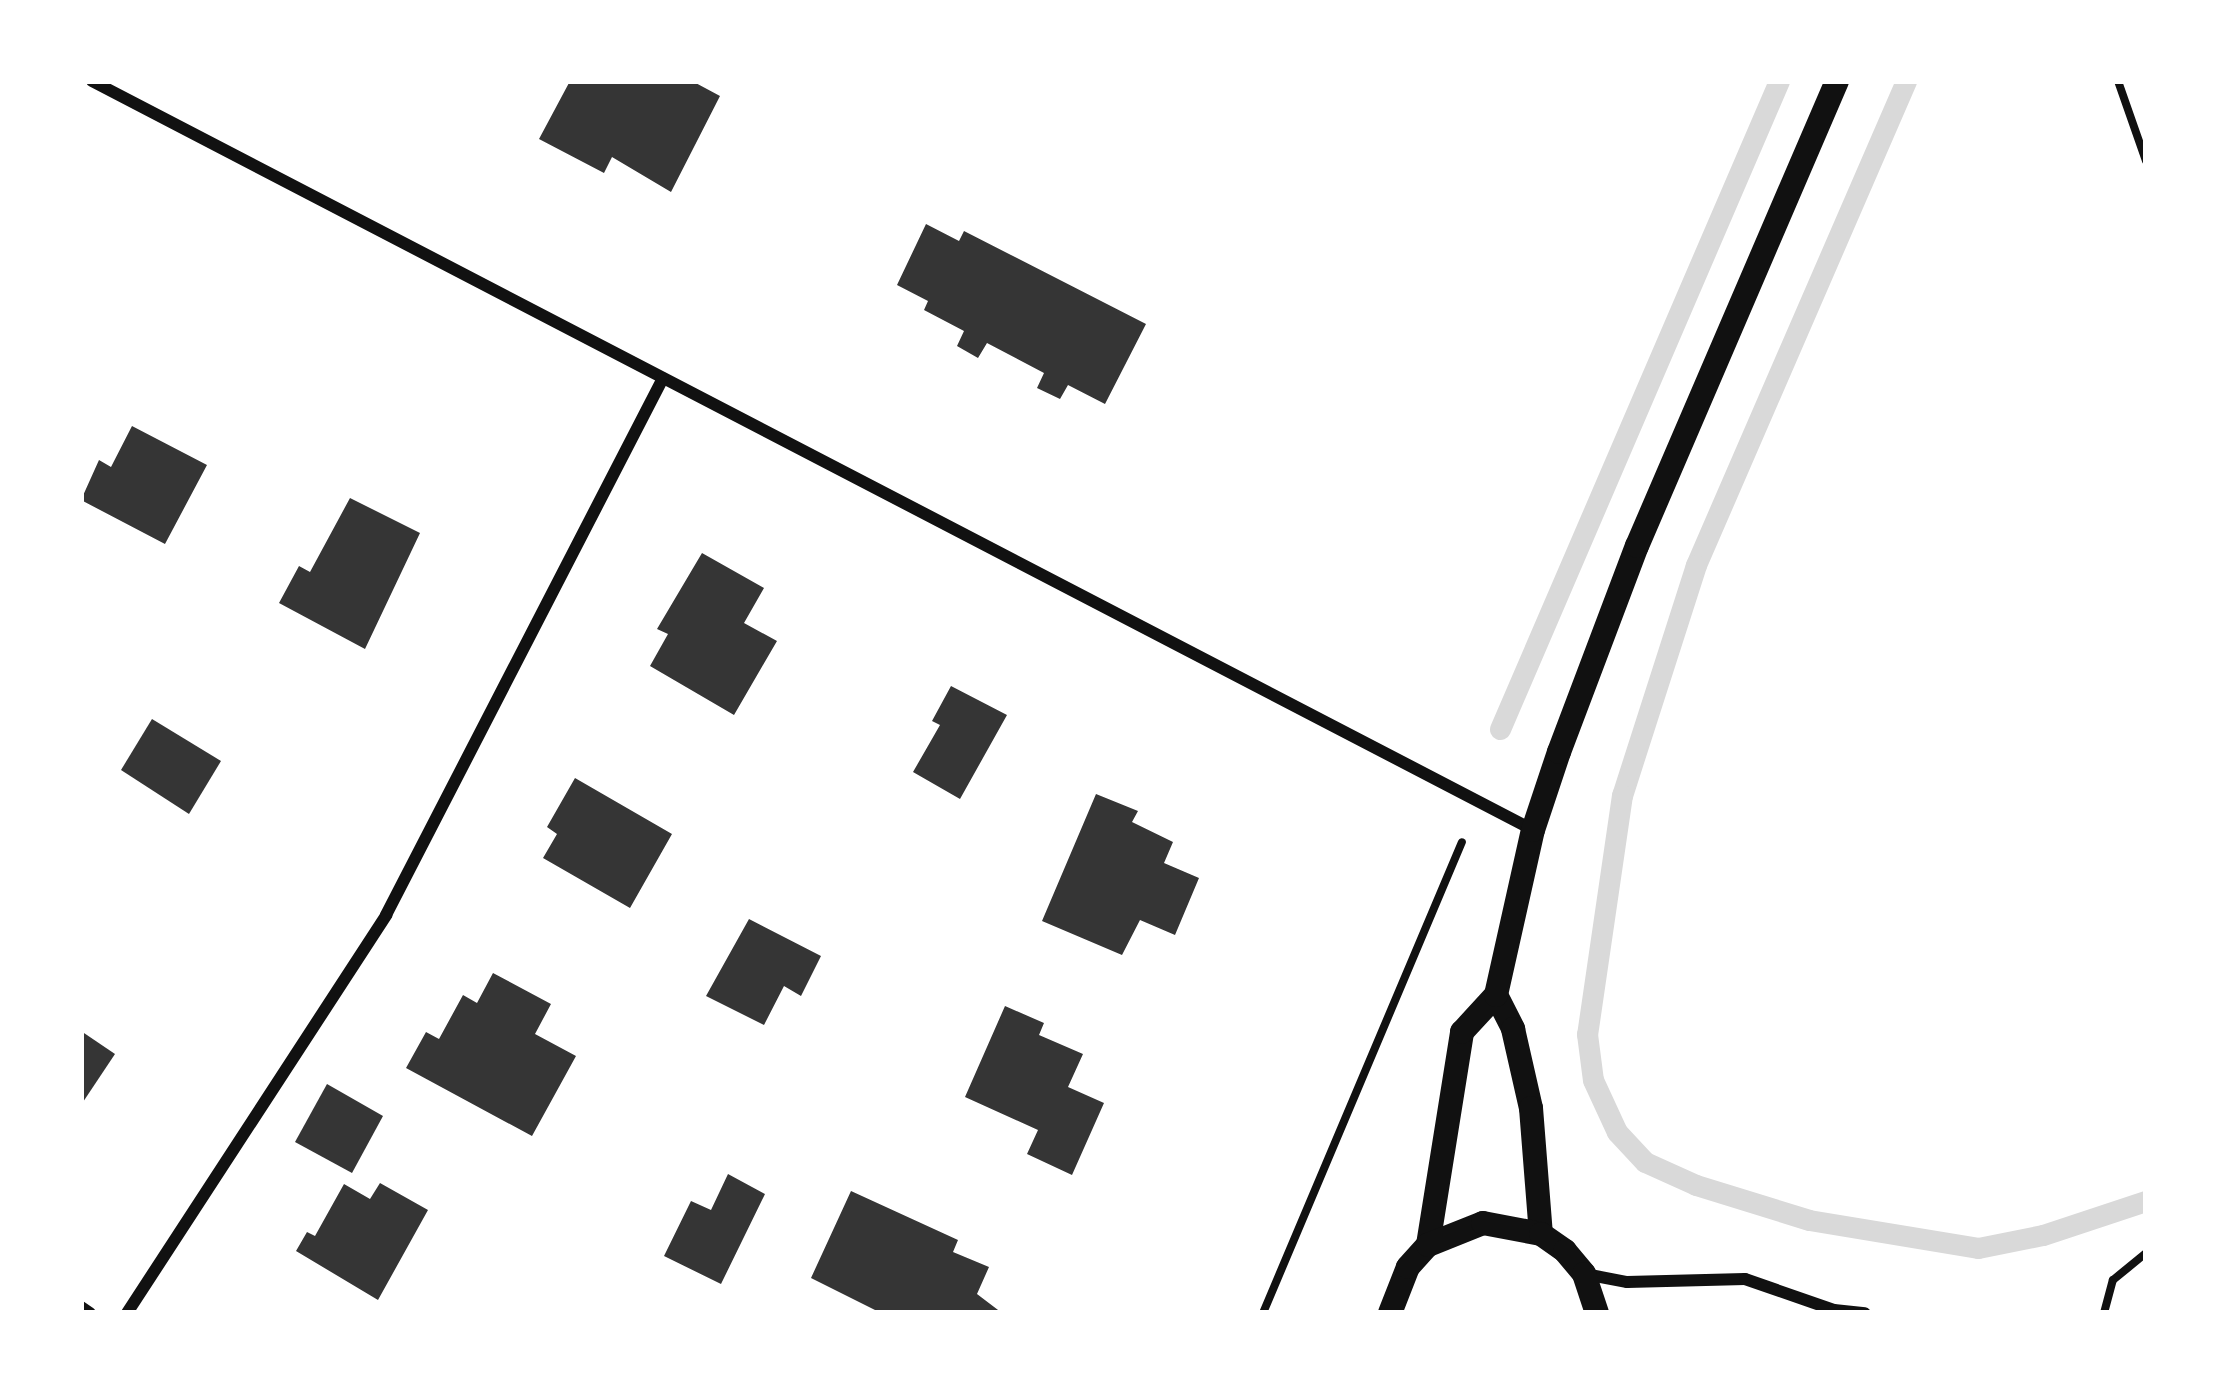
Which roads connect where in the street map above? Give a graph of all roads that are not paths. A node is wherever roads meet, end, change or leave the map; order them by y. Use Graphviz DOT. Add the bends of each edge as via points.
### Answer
graph roads {
  1 [pos="92,81"];
  2 [pos="1838,81"];
  3 [pos="663,378"];
  4 [pos="1533,830"];
  5 [pos="1496,994"];
  6 [pos="1541,1234"];
  7 [pos="1428,1245"];
  8 [pos="1584,1274"];
  9 [pos="81,1307"];
  10 [pos="1830,1311"];
  11 [pos="90,1313"];
  12 [pos="128,1313"];
  13 [pos="1390,1313"];
  14 [pos="1597,1313"];
  15 [pos="1865,1313"];
  1 -- 3 [label="street"];
  2 -- 4 [label="main road" via="1637,546"];
  3 -- 4 [label="street"];
  3 -- 12 [label="street" via="386,915"];
  4 -- 5 [label="main road"];
  5 -- 6 [label="main road" via="1531,1108"];
  5 -- 7 [label="main road" via="1462,1031"];
  6 -- 7 [label="main road" via="1483,1223"];
  6 -- 8 [label="main road"];
  7 -- 13 [label="main road" via="1408,1267"];
  8 -- 10 [label="street" via="1628,1282 1745,1280"];
  8 -- 14 [label="main road"];
  9 -- 11 [label="street"];
  10 -- 15 [label="street"];
}
